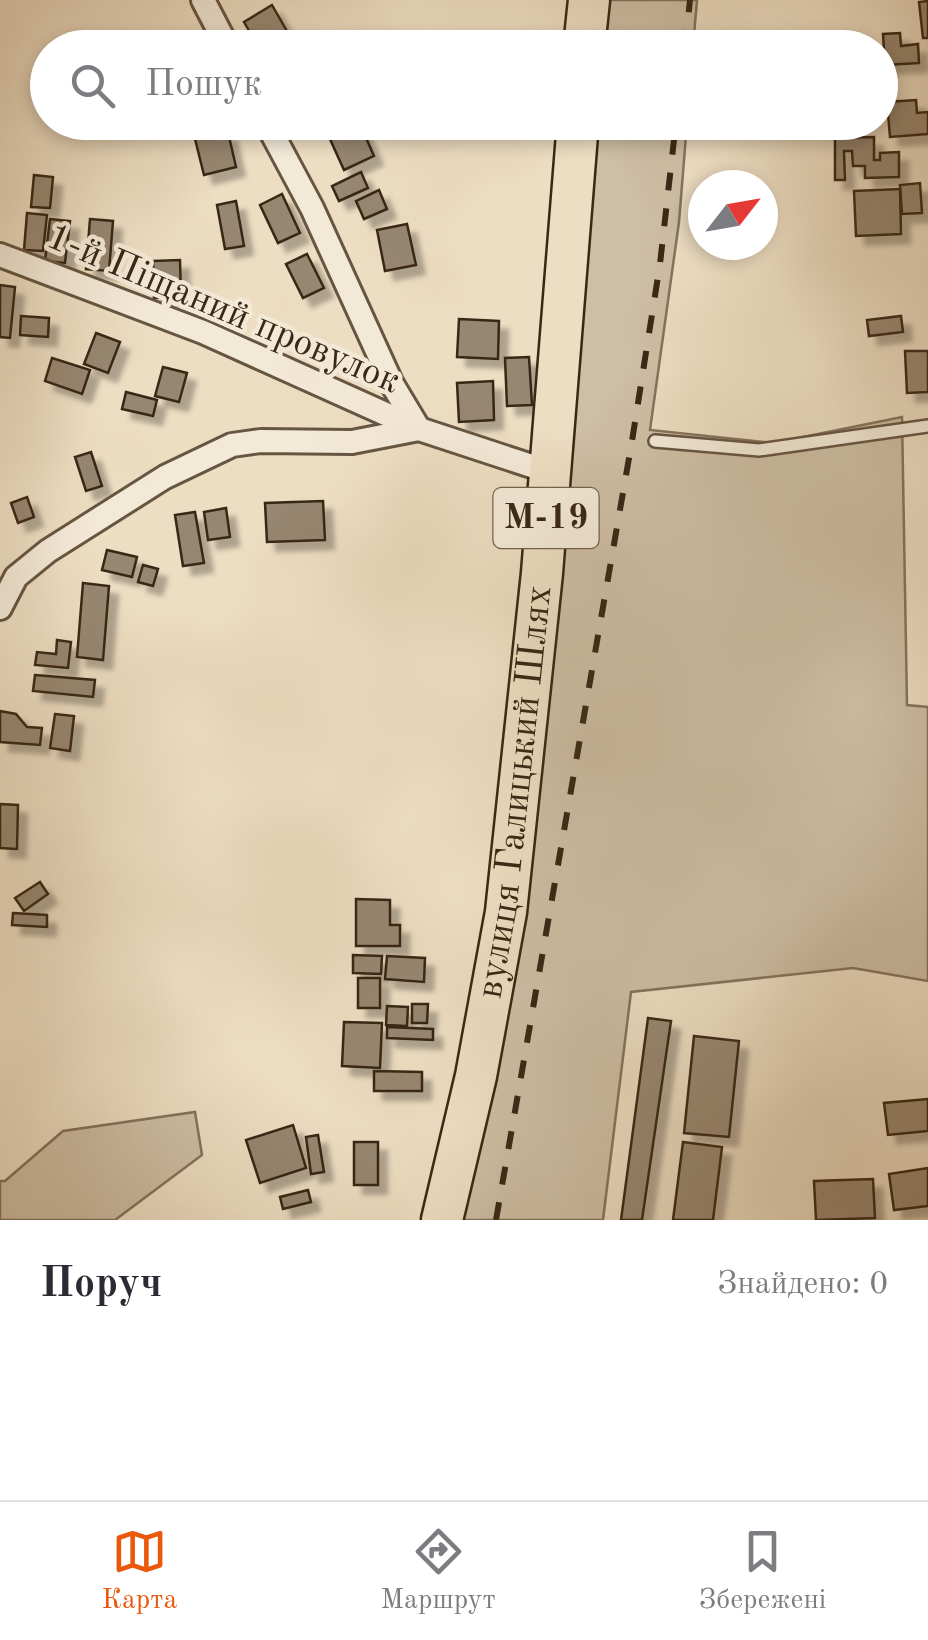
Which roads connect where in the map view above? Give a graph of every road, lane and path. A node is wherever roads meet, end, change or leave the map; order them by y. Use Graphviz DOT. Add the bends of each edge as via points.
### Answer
graph roads {
  1 [pos="204,0"];
  2 [pos="590,0"];
  3 [pos="219,30"];
  4 [pos="586,30"];
  5 [pos="276,140"];
  6 [pos="577,140"];
  7 [pos="0,256"];
  8 [pos="928,426"];
  9 [pos="419,429"];
  10 [pos="655,441"];
  11 [pos="550,472"];
  12 [pos="0,608"];
  13 [pos="442,1220"];
  1 -- 3 [label="street"];
  2 -- 4 [label="highway"];
  5 -- 9 [label="street"];
  6 -- 11 [label="highway, вулиця Галицький Шлях / М-19"];
  7 -- 9 [label="street, 1-й Піщаний провулок" via="203,332"];
  8 -- 10 [label="lane" via="759,450"];
  9 -- 11 [label="street, 1-й Піщаний провулок"];
  9 -- 12 [label="street" via="352,442 232,445 166,477 48,551 16,578"];
  11 -- 13 [label="highway, вулиця Галицький Шлях / М-19" via="506,912"];
}
